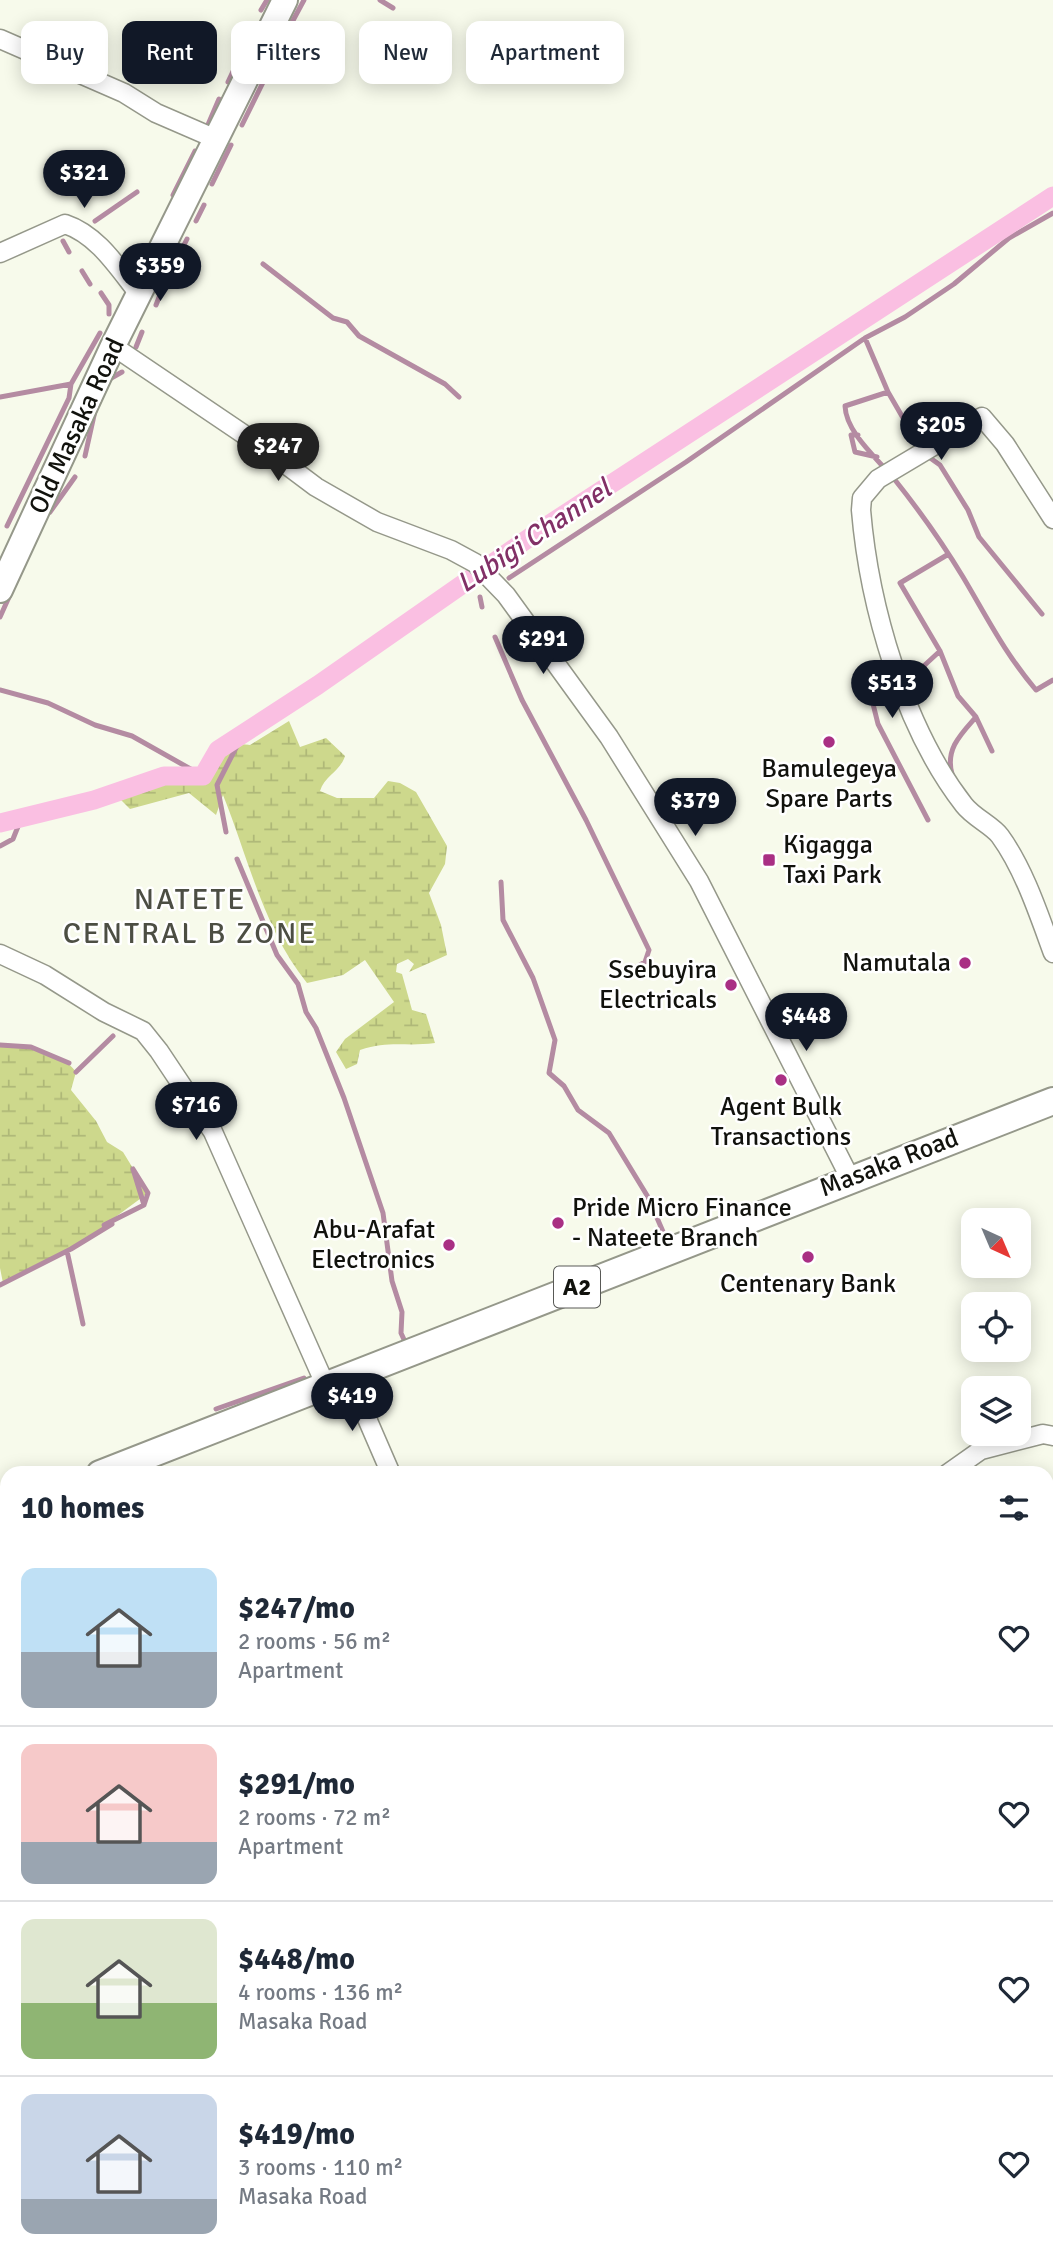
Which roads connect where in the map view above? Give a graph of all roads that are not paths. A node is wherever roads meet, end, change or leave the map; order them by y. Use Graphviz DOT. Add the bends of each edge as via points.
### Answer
graph roads {
  1 [pos="285,0"];
  2 [pos="0,39"];
  3 [pos="216,139"];
  4 [pos="0,253"];
  5 [pos="139,294"];
  6 [pos="113,346"];
  7 [pos="1053,519"];
  8 [pos="0,590"];
  9 [pos="1053,953"];
  10 [pos="0,954"];
  11 [pos="1053,1101"];
  12 [pos="850,1178"];
  13 [pos="337,1380"];
  14 [pos="1053,1436"];
  15 [pos="120,1466"];
  16 [pos="386,1466"];
  17 [pos="958,1466"];
  1 -- 3 [label="main road, Old Masaka Road"];
  2 -- 3 [label="street"];
  3 -- 5 [label="main road, Old Masaka Road"];
  4 -- 5 [label="street" via="65,224 101,247"];
  5 -- 6 [label="main road, Old Masaka Road"];
  6 -- 8 [label="main road, Old Masaka Road"];
  6 -- 12 [label="street" via="316,488 377,522 442,546 489,576 539,637 609,737 699,881"];
  7 -- 9 [label="street" via="982,417 878,479 862,498 860,510 872,593 905,703 964,804 1010,851"];
  10 -- 13 [label="street" via="144,1031 213,1132"];
  11 -- 12 [label="main road, Masaka Road / A2"];
  12 -- 13 [label="main road, Masaka Road / A2"];
  13 -- 15 [label="main road, Masaka Road / A2"];
  13 -- 16 [label="street"];
  14 -- 17 [label="street" via="1043,1434 981,1450"];
}
